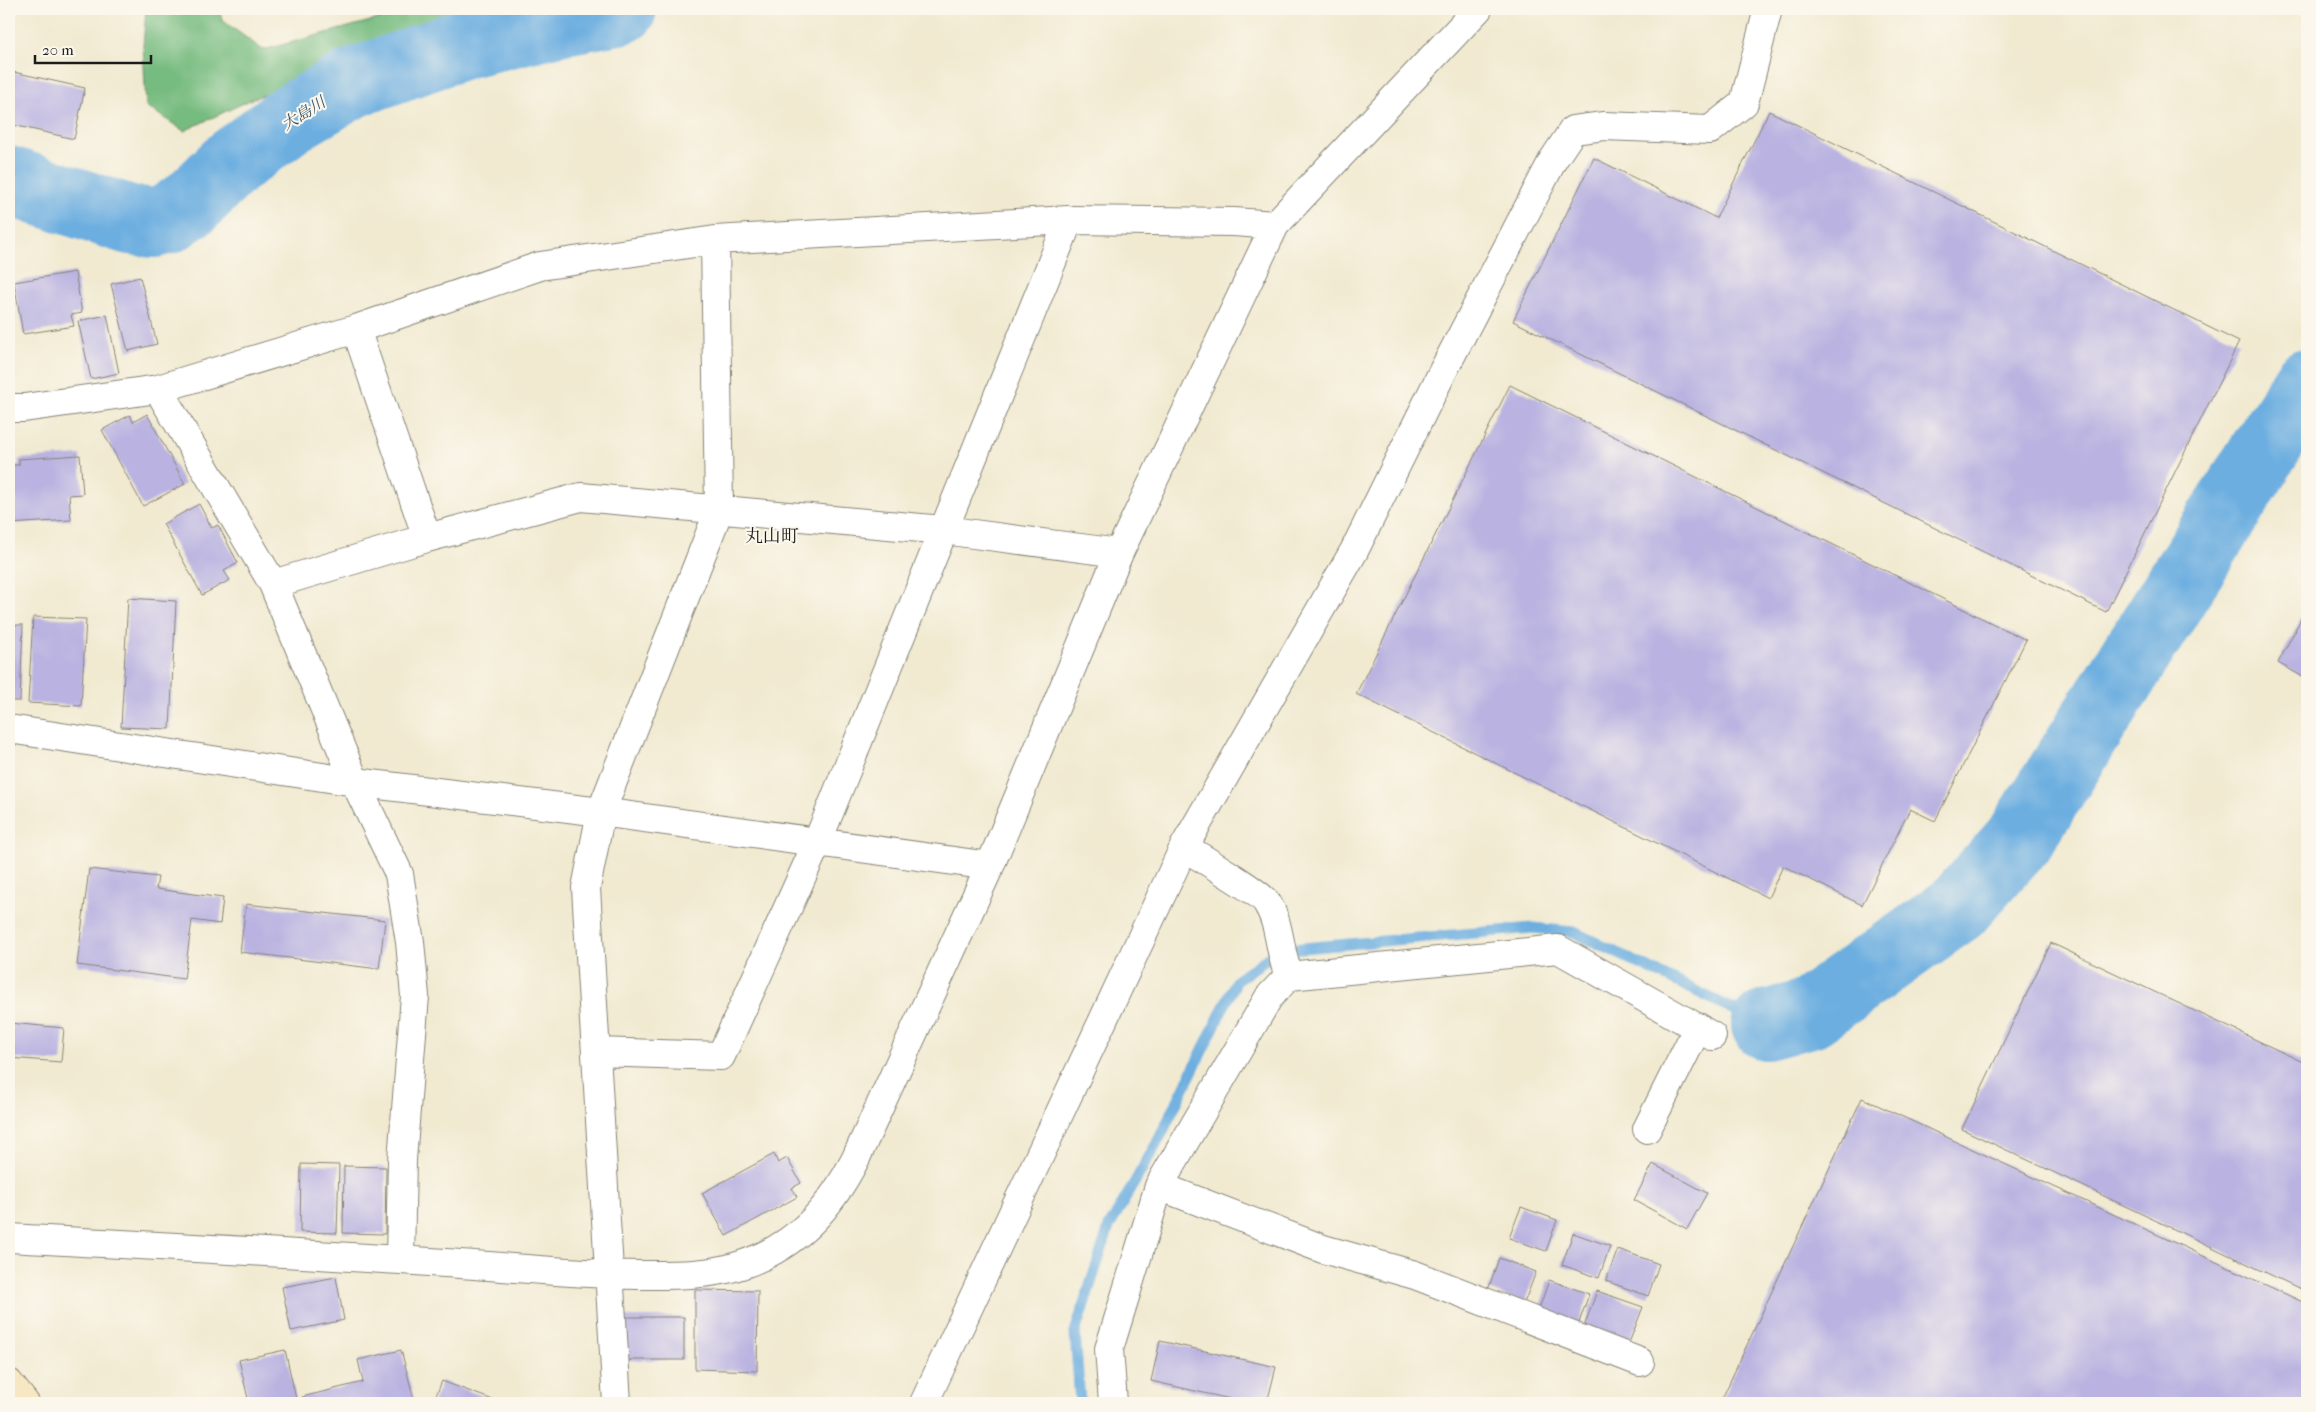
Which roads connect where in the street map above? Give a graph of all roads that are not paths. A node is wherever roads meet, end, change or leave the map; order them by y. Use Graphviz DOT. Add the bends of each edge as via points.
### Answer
graph roads {
  1 [pos="1478,9"];
  2 [pos="1768,9"];
  3 [pos="1069,220"];
  4 [pos="1275,225"];
  5 [pos="715,240"];
  6 [pos="356,329"];
  7 [pos="158,389"];
  8 [pos="9,408"];
  9 [pos="720,510"];
  10 [pos="943,530"];
  11 [pos="427,538"];
  12 [pos="1119,553"];
  13 [pos="274,584"];
  14 [pos="9,729"];
  15 [pos="355,782"];
  16 [pos="601,812"];
  17 [pos="817,843"];
  18 [pos="1184,846"];
  19 [pos="990,866"];
  20 [pos="1287,972"];
  21 [pos="596,1052"];
  22 [pos="1647,1129"];
  23 [pos="1159,1186"];
  24 [pos="9,1238"];
  25 [pos="400,1260"];
  26 [pos="610,1274"];
  27 [pos="1640,1362"];
  28 [pos="9,1383"];
  29 [pos="25,1403"];
  30 [pos="617,1403"];
  31 [pos="924,1403"];
  32 [pos="1113,1403"];
  1 -- 4 [label="street"];
  2 -- 18 [label="street" via="1744,103 1710,130 1604,126 1573,130 1553,160 1442,372 1354,551"];
  3 -- 4 [label="street"];
  3 -- 5 [label="street"];
  3 -- 10 [label="street"];
  4 -- 12 [label="street"];
  5 -- 6 [label="street" via="540,266"];
  5 -- 9 [label="street"];
  6 -- 7 [label="street"];
  6 -- 11 [label="street"];
  7 -- 8 [label="street"];
  7 -- 13 [label="street"];
  9 -- 10 [label="street"];
  9 -- 11 [label="street" via="581,496"];
  9 -- 16 [label="street"];
  10 -- 12 [label="street"];
  10 -- 17 [label="street"];
  11 -- 13 [label="street"];
  12 -- 19 [label="street"];
  13 -- 15 [label="street"];
  14 -- 15 [label="street"];
  15 -- 16 [label="street"];
  15 -- 25 [label="street" via="399,874 411,951 415,996 402,1160"];
  16 -- 17 [label="street"];
  16 -- 21 [label="street" via="586,888"];
  17 -- 19 [label="street"];
  17 -- 21 [label="street" via="721,1056"];
  18 -- 20 [label="street" via="1267,901 1281,940"];
  18 -- 31 [label="street"];
  19 -- 26 [label="street" via="856,1158 822,1213 798,1235 770,1253 740,1266 676,1275"];
  20 -- 22 [label="street" via="1558,949 1705,1032"];
  20 -- 23 [label="street" via="1269,997"];
  21 -- 26 [label="street"];
  23 -- 27 [label="street" via="1323,1249 1415,1275"];
  23 -- 32 [label="street" via="1109,1349"];
  24 -- 25 [label="street"];
  25 -- 26 [label="street"];
  26 -- 30 [label="street"];
  28 -- 29 [label="street"];
}
